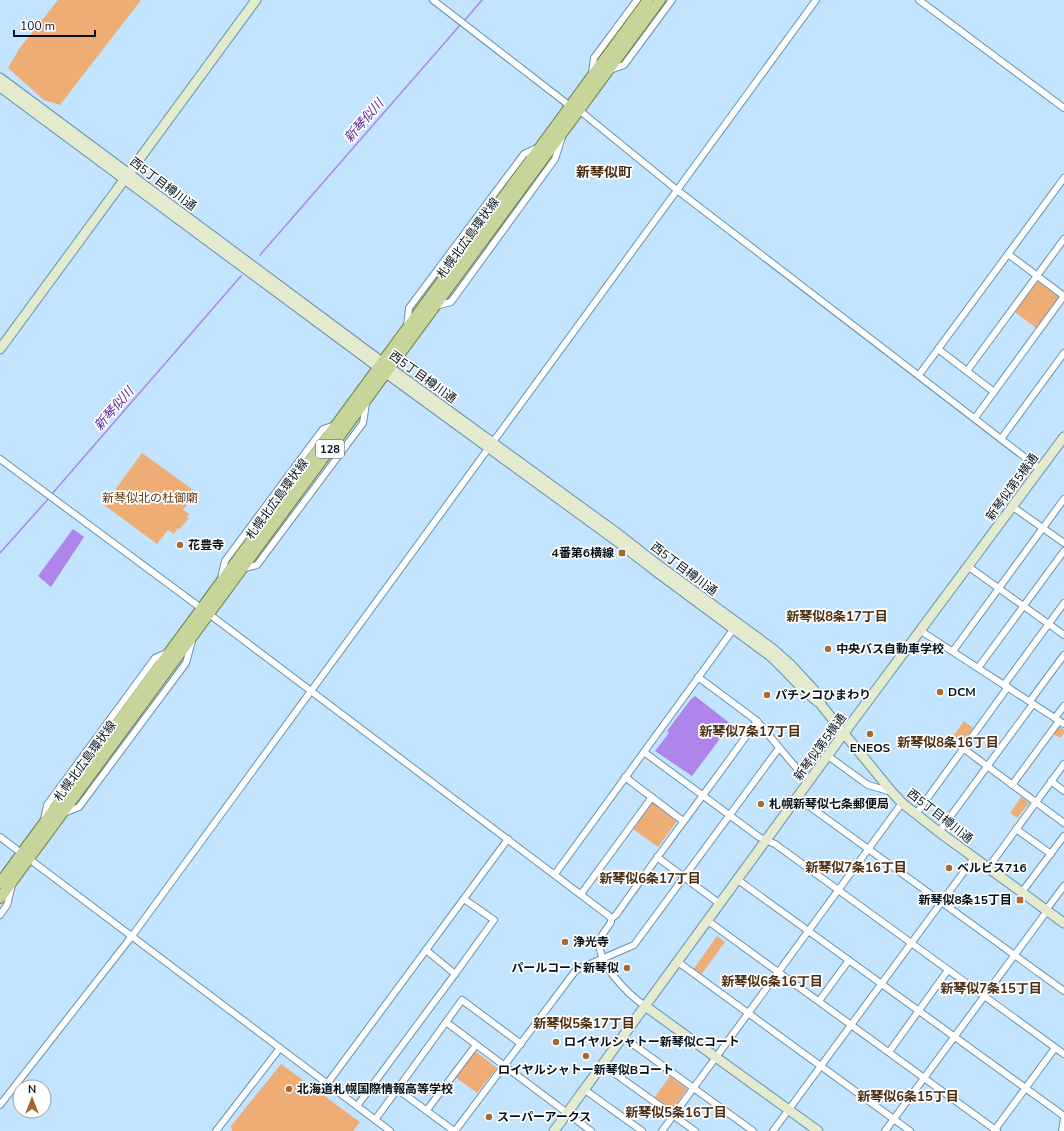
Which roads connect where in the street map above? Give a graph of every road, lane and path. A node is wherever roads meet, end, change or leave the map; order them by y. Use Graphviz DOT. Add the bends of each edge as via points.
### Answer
graph roads {
  1 [pos="256,0"];
  2 [pos="433,0"];
  3 [pos="637,0"];
  4 [pos="648,0"];
  5 [pos="660,0"];
  6 [pos="672,0"];
  7 [pos="816,0"];
  8 [pos="919,0"];
  9 [pos="607,71"];
  10 [pos="592,76"];
  11 [pos="0,78"];
  12 [pos="0,87"];
  13 [pos="574,108"];
  14 [pos="1064,108"];
  15 [pos="126,176"];
  16 [pos="1064,178"];
  17 [pos="677,190"];
  18 [pos="1064,239"];
  19 [pos="1008,254"];
  20 [pos="1037,276"];
  21 [pos="1064,296"];
  22 [pos="0,349"];
  23 [pos="938,349"];
  24 [pos="1064,353"];
  25 [pos="384,368"];
  26 [pos="967,371"];
  27 [pos="919,375"];
  28 [pos="994,392"];
  29 [pos="975,418"];
  30 [pos="1064,437"];
  31 [pos="1002,439"];
  32 [pos="491,445"];
  33 [pos="0,459"];
  34 [pos="1040,469"];
  35 [pos="1064,499"];
  36 [pos="1013,507"];
  37 [pos="1043,528"];
  38 [pos="1064,543"];
  39 [pos="1064,551"];
  40 [pos="968,567"];
  41 [pos="998,588"];
  42 [pos="1064,603"];
  43 [pos="1024,605"];
  44 [pos="205,612"];
  45 [pos="1049,624"];
  46 [pos="736,626"];
  47 [pos="921,631"];
  48 [pos="1064,635"];
  49 [pos="952,651"];
  50 [pos="1064,655"];
  51 [pos="978,668"];
  52 [pos="698,677"];
  53 [pos="1006,686"];
  54 [pos="311,692"];
  55 [pos="1032,702"];
  56 [pos="1064,706"];
  57 [pos="757,721"];
  58 [pos="1060,721"];
  59 [pos="844,733"];
  60 [pos="952,740"];
  61 [pos="779,748"];
  62 [pos="964,749"];
  63 [pos="644,752"];
  64 [pos="828,756"];
  65 [pos="1064,764"];
  66 [pos="987,766"];
  67 [pos="625,777"];
  68 [pos="1051,781"];
  69 [pos="809,783"];
  70 [pos="1012,785"];
  71 [pos="1064,791"];
  72 [pos="892,792"];
  73 [pos="703,796"];
  74 [pos="652,797"];
  75 [pos="798,798"];
  76 [pos="1036,802"];
  77 [pos="902,803"];
  78 [pos="916,814"];
  79 [pos="730,816"];
  80 [pos="684,820"];
  81 [pos="1064,822"];
  82 [pos="1016,829"];
  83 [pos="939,832"];
  84 [pos="1064,836"];
  85 [pos="0,837"];
  86 [pos="508,839"];
  87 [pos="767,841"];
  88 [pos="869,849"];
  89 [pos="1051,854"];
  90 [pos="26,856"];
  91 [pos="657,857"];
  92 [pos="974,858"];
  93 [pos="988,868"];
  94 [pos="555,874"];
  95 [pos="684,877"];
  96 [pos="738,880"];
  97 [pos="13,882"];
  98 [pos="0,883"];
  99 [pos="1064,886"];
  100 [pos="838,890"];
  101 [pos="1022,892"];
  102 [pos="581,894"];
  103 [pos="0,898"];
  104 [pos="464,899"];
  105 [pos="942,902"];
  106 [pos="720,904"];
  107 [pos="1047,910"];
  108 [pos="0,914"];
  109 [pos="611,919"];
  110 [pos="708,921"];
  111 [pos="1064,923"];
  112 [pos="809,931"];
  113 [pos="132,936"];
  114 [pos="911,943"];
  115 [pos="426,950"];
  116 [pos="1014,955"];
  117 [pos="603,958"];
  118 [pos="848,960"];
  119 [pos="678,962"];
  120 [pos="948,970"];
  121 [pos="778,972"];
  122 [pos="455,974"];
  123 [pos="881,984"];
  124 [pos="1064,991"];
  125 [pos="984,996"];
  126 [pos="819,1001"];
  127 [pos="645,1006"];
  128 [pos="919,1011"];
  129 [pos="748,1013"];
  130 [pos="446,1022"];
  131 [pos="851,1025"];
  132 [pos="623,1037"];
  133 [pos="954,1037"];
  134 [pos="521,1044"];
  135 [pos="476,1045"];
  136 [pos="280,1048"];
  137 [pos="1055,1048"];
  138 [pos="889,1052"];
  139 [pos="1064,1054"];
  140 [pos="716,1058"];
  141 [pos="603,1065"];
  142 [pos="821,1066"];
  143 [pos="504,1067"];
  144 [pos="924,1078"];
  145 [pos="327,1084"];
  146 [pos="693,1088"];
  147 [pos="1025,1088"];
  148 [pos="397,1089"];
  149 [pos="584,1090"];
  150 [pos="0,1105"];
  151 [pos="357,1106"];
  152 [pos="426,1110"];
  153 [pos="788,1110"];
  154 [pos="567,1113"];
  155 [pos="674,1115"];
  156 [pos="1064,1118"];
  157 [pos="894,1119"];
  158 [pos="375,1120"];
  159 [pos="995,1130"];
  160 [pos="216,1131"];
  161 [pos="390,1131"];
  162 [pos="454,1131"];
  163 [pos="554,1131"];
  164 [pos="590,1131"];
  165 [pos="642,1131"];
  166 [pos="662,1131"];
  167 [pos="695,1131"];
  168 [pos="753,1131"];
  169 [pos="773,1131"];
  170 [pos="818,1131"];
  171 [pos="885,1131"];
  172 [pos="910,1131"];
  173 [pos="1062,1131"];
  1 -- 15 [label="street"];
  2 -- 13 [label="street"];
  3 -- 10 [label="street" via="594,58"];
  4 -- 10 [label="main road, 札幌北広島環状線 / 128"];
  5 -- 9 [label="main road, 札幌北広島環状線 / 128"];
  6 -- 9 [label="street" via="624,65"];
  7 -- 17 [label="street"];
  8 -- 14 [label="street"];
  9 -- 13 [label="main road, 札幌北広島環状線 / 128"];
  10 -- 13 [label="main road, 札幌北広島環状線 / 128"];
  11 -- 15 [label="street, 西5丁目樽川通"];
  12 -- 15 [label="street, 西5丁目樽川通"];
  13 -- 17 [label="street"];
  13 -- 25 [label="main road, 札幌北広島環状線 / 128" via="540,147 406,330"];
  13 -- 25 [label="main road, 札幌北広島環状線 / 128" via="564,130 434,306"];
  15 -- 22 [label="street"];
  15 -- 25 [label="street, 西5丁目樽川通"];
  16 -- 19 [label="street"];
  17 -- 27 [label="street"];
  17 -- 32 [label="street"];
  18 -- 20 [label="street"];
  19 -- 20 [label="street"];
  19 -- 23 [label="street"];
  20 -- 21 [label="street"];
  20 -- 26 [label="street"];
  21 -- 28 [label="street"];
  23 -- 26 [label="street"];
  23 -- 27 [label="street"];
  24 -- 31 [label="street"];
  25 -- 32 [label="street, 西5丁目樽川通"];
  25 -- 44 [label="main road, 札幌北広島環状線 / 128" via="367,399 241,570"];
  25 -- 44 [label="main road, 札幌北広島環状線 / 128" via="337,424 220,583"];
  26 -- 28 [label="street"];
  27 -- 29 [label="street"];
  28 -- 29 [label="street"];
  29 -- 31 [label="street"];
  30 -- 34 [label="street, 新琴似第5横通"];
  31 -- 34 [label="street"];
  32 -- 46 [label="street, 西5丁目樽川通"];
  32 -- 54 [label="street"];
  33 -- 44 [label="street"];
  34 -- 36 [label="street, 新琴似第5横通"];
  35 -- 37 [label="street"];
  36 -- 37 [label="street"];
  36 -- 40 [label="street, 新琴似第5横通"];
  37 -- 38 [label="street"];
  37 -- 41 [label="street"];
  39 -- 43 [label="street"];
  40 -- 41 [label="street"];
  40 -- 47 [label="street, 新琴似第5横通"];
  41 -- 43 [label="street"];
  41 -- 49 [label="street"];
  42 -- 45 [label="street"];
  43 -- 45 [label="street"];
  43 -- 51 [label="street"];
  44 -- 54 [label="street"];
  44 -- 90 [label="main road, 札幌北広島環状線 / 128" via="193,635 63,813"];
  44 -- 90 [label="main road, 札幌北広島環状線 / 128" via="170,651 44,824"];
  45 -- 48 [label="street"];
  45 -- 53 [label="street"];
  46 -- 52 [label="street"];
  46 -- 59 [label="street, 西5丁目樽川通" via="785,669 822,706"];
  47 -- 49 [label="street"];
  47 -- 59 [label="street, 新琴似第5横通"];
  49 -- 51 [label="street"];
  50 -- 55 [label="street"];
  51 -- 53 [label="street"];
  52 -- 57 [label="street"];
  52 -- 63 [label="street"];
  53 -- 55 [label="street"];
  53 -- 62 [label="street"];
  54 -- 86 [label="street"];
  54 -- 113 [label="street"];
  55 -- 58 [label="street"];
  55 -- 66 [label="street"];
  56 -- 58 [label="street"];
  57 -- 61 [label="street"];
  57 -- 73 [label="street"];
  58 -- 70 [label="street"];
  59 -- 64 [label="street, 新琴似第5横通"];
  59 -- 72 [label="street, 西5丁目樽川通"];
  60 -- 62 [label="street"];
  61 -- 69 [label="street"];
  61 -- 79 [label="street"];
  62 -- 66 [label="street"];
  62 -- 78 [label="street"];
  63 -- 67 [label="street"];
  63 -- 73 [label="street"];
  64 -- 69 [label="street, 新琴似第5横通"];
  64 -- 72 [label="street" via="868,785"];
  65 -- 68 [label="street"];
  66 -- 70 [label="street"];
  66 -- 83 [label="street"];
  67 -- 74 [label="street"];
  67 -- 94 [label="street"];
  68 -- 71 [label="street"];
  68 -- 76 [label="street"];
  69 -- 75 [label="street, 新琴似第5横通"];
  70 -- 76 [label="street"];
  72 -- 77 [label="street, 西5丁目樽川通"];
  73 -- 79 [label="street"];
  73 -- 80 [label="street"];
  74 -- 80 [label="street"];
  74 -- 102 [label="street"];
  75 -- 87 [label="street, 新琴似第5横通"];
  75 -- 88 [label="street"];
  76 -- 81 [label="street"];
  76 -- 82 [label="street"];
  77 -- 78 [label="street, 西5丁目樽川通"];
  77 -- 88 [label="street"];
  78 -- 83 [label="street, 西5丁目樽川通"];
  79 -- 87 [label="street"];
  79 -- 95 [label="street"];
  80 -- 91 [label="street"];
  82 -- 89 [label="street"];
  82 -- 93 [label="street"];
  83 -- 92 [label="street, 西5丁目樽川通"];
  84 -- 89 [label="street"];
  85 -- 90 [label="street"];
  86 -- 94 [label="street"];
  86 -- 104 [label="street"];
  87 -- 96 [label="street, 新琴似第5横通"];
  87 -- 100 [label="street" via="775,844"];
  88 -- 100 [label="street"];
  88 -- 105 [label="street"];
  89 -- 101 [label="street"];
  90 -- 97 [label="main road, 札幌北広島環状線 / 128"];
  90 -- 98 [label="main road, 札幌北広島環状線 / 128"];
  90 -- 113 [label="street"];
  91 -- 95 [label="street"];
  91 -- 109 [label="street"];
  92 -- 93 [label="street, 西5丁目樽川通"];
  92 -- 105 [label="street"];
  93 -- 101 [label="street, 西5丁目樽川通"];
  94 -- 102 [label="street"];
  95 -- 106 [label="street"];
  95 -- 117 [label="street" via="634,945"];
  96 -- 106 [label="street, 新琴似第5横通"];
  96 -- 112 [label="street"];
  97 -- 103 [label="main road, 札幌北広島環状線 / 128"];
  97 -- 108 [label="street" via="7,905"];
  99 -- 107 [label="street"];
  100 -- 112 [label="street"];
  100 -- 114 [label="street"];
  101 -- 107 [label="street, 西5丁目樽川通"];
  102 -- 109 [label="street"];
  104 -- 115 [label="street"];
  104 -- 122 [label="street" via="494,920"];
  105 -- 114 [label="street"];
  105 -- 116 [label="street"];
  106 -- 110 [label="street, 新琴似第5横通"];
  107 -- 111 [label="street, 西5丁目樽川通"];
  107 -- 116 [label="street"];
  109 -- 117 [label="street" via="611,924 600,941"];
  110 -- 119 [label="street, 新琴似第5横通"];
  110 -- 121 [label="street"];
  112 -- 118 [label="street"];
  112 -- 121 [label="street"];
  113 -- 136 [label="street"];
  113 -- 150 [label="street"];
  114 -- 120 [label="street"];
  114 -- 123 [label="street"];
  115 -- 122 [label="street"];
  115 -- 145 [label="street"];
  116 -- 124 [label="street"];
  116 -- 125 [label="street"];
  117 -- 127 [label="street" via="622,987"];
  117 -- 134 [label="street" via="576,970"];
  118 -- 123 [label="street"];
  118 -- 126 [label="street"];
  119 -- 127 [label="street, 新琴似第5横通"];
  119 -- 129 [label="street"];
  120 -- 125 [label="street"];
  120 -- 128 [label="street"];
  121 -- 126 [label="street"];
  121 -- 129 [label="street"];
  122 -- 151 [label="street"];
  123 -- 128 [label="street"];
  123 -- 131 [label="street"];
  125 -- 133 [label="street"];
  125 -- 137 [label="street"];
  126 -- 131 [label="street"];
  127 -- 132 [label="street, 新琴似第5横通"];
  127 -- 140 [label="street"];
  128 -- 133 [label="street"];
  128 -- 138 [label="street"];
  129 -- 140 [label="street"];
  129 -- 142 [label="street"];
  130 -- 134 [label="street" via="462,1000"];
  130 -- 135 [label="street"];
  130 -- 148 [label="street"];
  131 -- 138 [label="street"];
  131 -- 142 [label="street"];
  132 -- 141 [label="street, 新琴似第5横通"];
  132 -- 146 [label="street"];
  133 -- 144 [label="street"];
  133 -- 147 [label="street"];
  134 -- 143 [label="street"];
  135 -- 143 [label="street"];
  135 -- 152 [label="street"];
  136 -- 145 [label="street"];
  136 -- 160 [label="street"];
  137 -- 139 [label="street"];
  137 -- 147 [label="street"];
  138 -- 144 [label="street"];
  140 -- 146 [label="street"];
  140 -- 153 [label="street"];
  141 -- 149 [label="street, 新琴似第5横通"];
  141 -- 155 [label="street"];
  142 -- 153 [label="street"];
  142 -- 157 [label="street"];
  143 -- 154 [label="street"];
  143 -- 162 [label="street"];
  144 -- 157 [label="street"];
  144 -- 159 [label="street"];
  145 -- 151 [label="street"];
  146 -- 155 [label="street"];
  146 -- 168 [label="street"];
  147 -- 156 [label="street"];
  147 -- 159 [label="street"];
  148 -- 152 [label="street"];
  148 -- 158 [label="street"];
  149 -- 154 [label="street, 新琴似第5横通"];
  149 -- 165 [label="street"];
  151 -- 158 [label="street"];
  152 -- 162 [label="street"];
  153 -- 169 [label="street"];
  153 -- 170 [label="street"];
  154 -- 163 [label="street, 新琴似第5横通"];
  154 -- 164 [label="street"];
  155 -- 166 [label="street"];
  155 -- 167 [label="street"];
  156 -- 173 [label="street"];
  157 -- 171 [label="street"];
  157 -- 172 [label="street"];
  158 -- 161 [label="street"];
}
